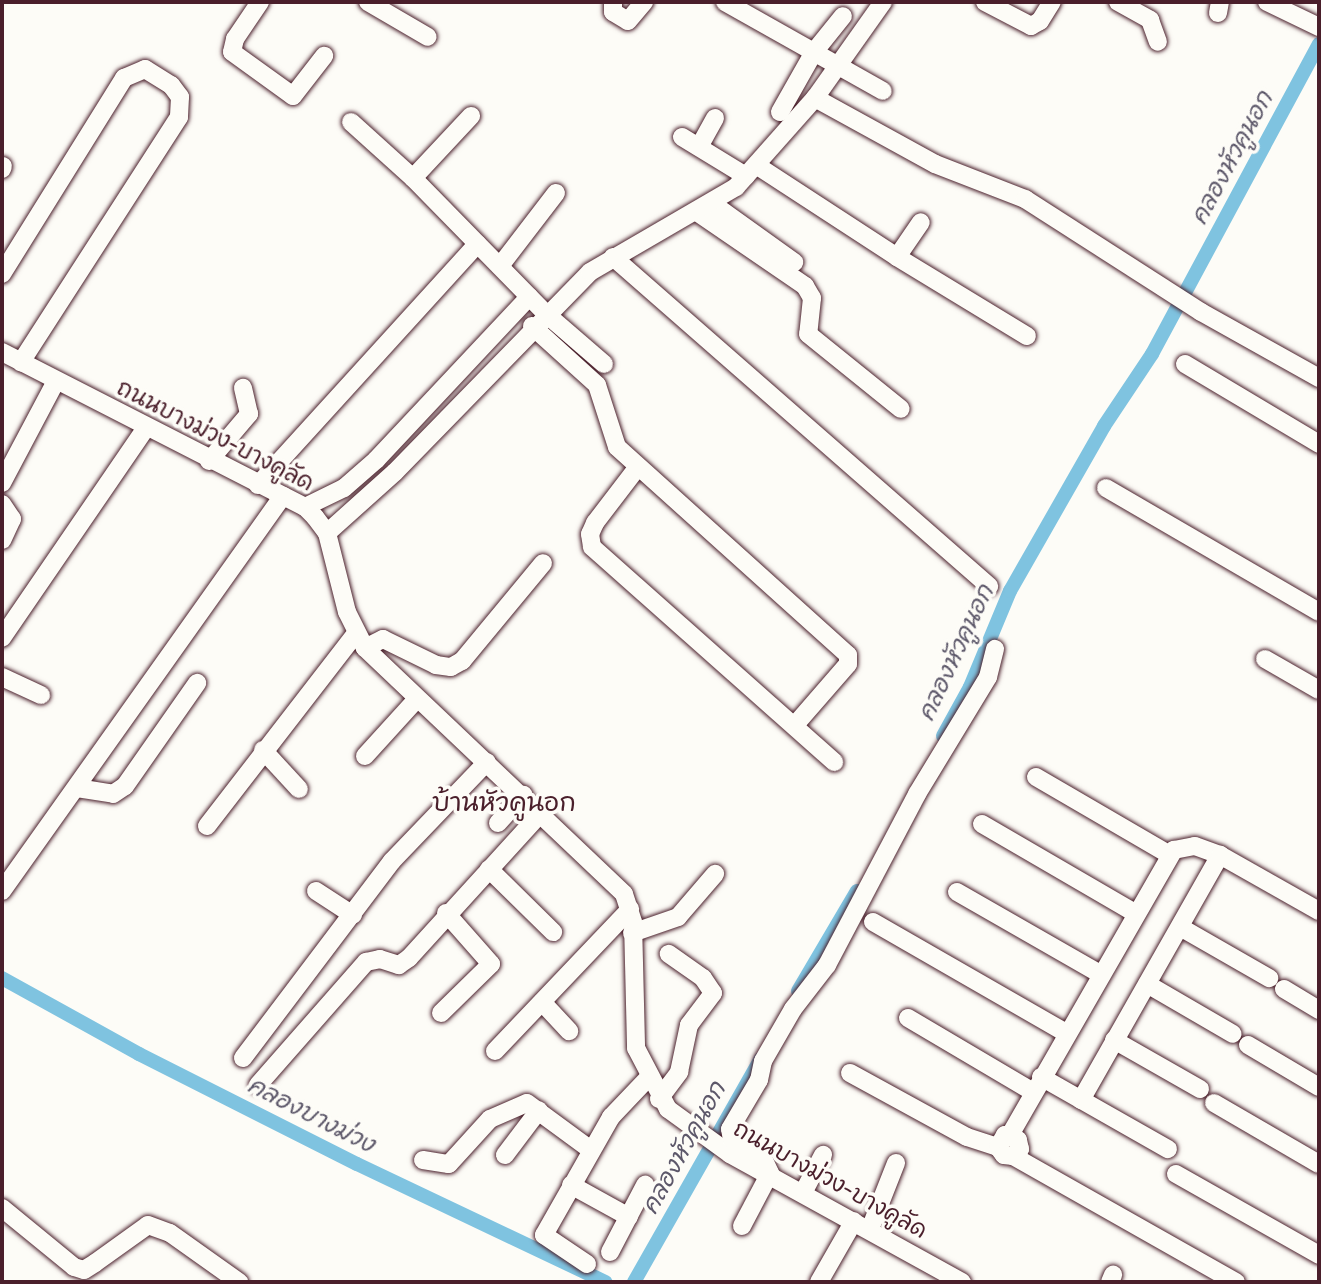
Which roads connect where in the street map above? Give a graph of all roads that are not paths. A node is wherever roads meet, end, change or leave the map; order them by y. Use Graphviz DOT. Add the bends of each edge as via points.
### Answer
graph roads {
  1 [pos="260,2"];
  2 [pos="368,2"];
  3 [pos="613,2"];
  4 [pos="644,2"];
  5 [pos="725,2"];
  6 [pos="883,2"];
  7 [pos="985,2"];
  8 [pos="1052,2"];
  9 [pos="1118,2"];
  10 [pos="1271,3"];
  11 [pos="843,16"];
  12 [pos="1317,26"];
  13 [pos="428,37"];
  14 [pos="1158,42"];
  15 [pos="814,52"];
  16 [pos="324,56"];
  17 [pos="839,66"];
  18 [pos="883,91"];
  19 [pos="815,98"];
  20 [pos="779,112"];
  21 [pos="471,116"];
  22 [pos="715,118"];
  23 [pos="351,122"];
  24 [pos="682,137"];
  25 [pos="699,147"];
  26 [pos="751,171"];
  27 [pos="413,178"];
  28 [pos="556,193"];
  29 [pos="705,208"];
  30 [pos="921,222"];
  31 [pos="477,244"];
  32 [pos="613,257"];
  33 [pos="897,257"];
  34 [pos="794,261"];
  35 [pos="500,266"];
  36 [pos="3,271"];
  37 [pos="529,297"];
  38 [pos="545,313"];
  39 [pos="532,326"];
  40 [pos="1027,336"];
  41 [pos="2,352"];
  42 [pos="21,362"];
  43 [pos="604,364"];
  44 [pos="1185,364"];
  45 [pos="1319,378"];
  46 [pos="56,382"];
  47 [pos="243,388"];
  48 [pos="901,409"];
  49 [pos="146,428"];
  50 [pos="1319,444"];
  51 [pos="209,461"];
  52 [pos="637,468"];
  53 [pos="2,483"];
  54 [pos="258,485"];
  55 [pos="1106,488"];
  56 [pos="283,496"];
  57 [pos="2,504"];
  58 [pos="305,507"];
  59 [pos="327,533"];
  60 [pos="2,540"];
  61 [pos="543,564"];
  62 [pos="989,586"];
  63 [pos="1319,612"];
  64 [pos="2,638"];
  65 [pos="360,641"];
  66 [pos="995,649"];
  67 [pos="1265,659"];
  68 [pos="2,677"];
  69 [pos="197,683"];
  70 [pos="1319,690"];
  71 [pos="41,695"];
  72 [pos="416,700"];
  73 [pos="795,725"];
  74 [pos="263,750"];
  75 [pos="365,756"];
  76 [pos="487,762"];
  77 [pos="834,762"];
  78 [pos="1036,777"];
  79 [pos="78,788"];
  80 [pos="299,789"];
  81 [pos="523,795"];
  82 [pos="542,812"];
  83 [pos="498,823"];
  84 [pos="982,824"];
  85 [pos="207,826"];
  86 [pos="1170,855"];
  87 [pos="1220,855"];
  88 [pos="489,869"];
  89 [pos="715,874"];
  90 [pos="2,891"];
  91 [pos="316,891"];
  92 [pos="957,892"];
  93 [pos="631,909"];
  94 [pos="1319,911"];
  95 [pos="446,913"];
  96 [pos="1135,913"];
  97 [pos="353,915"];
  98 [pos="873,922"];
  99 [pos="1180,927"];
  100 [pos="553,932"];
  101 [pos="632,933"];
  102 [pos="668,954"];
  103 [pos="1100,974"];
  104 [pos="1269,978"];
  105 [pos="1147,985"];
  106 [pos="1284,989"];
  107 [pos="542,1002"];
  108 [pos="1319,1010"];
  109 [pos="442,1013"];
  110 [pos="908,1018"];
  111 [pos="569,1031"];
  112 [pos="1066,1033"];
  113 [pos="1233,1034"];
  114 [pos="1114,1040"];
  115 [pos="1248,1045"];
  116 [pos="495,1051"];
  117 [pos="243,1058"];
  118 [pos="850,1073"];
  119 [pos="648,1078"];
  120 [pos="1037,1084"];
  121 [pos="258,1085"];
  122 [pos="1319,1087"];
  123 [pos="1200,1090"];
  124 [pos="659,1099"];
  125 [pos="1081,1100"];
  126 [pos="1214,1103"];
  127 [pos="539,1110"];
  128 [pos="1007,1146"];
  129 [pos="1168,1149"];
  130 [pos="591,1150"];
  131 [pos="505,1155"];
  132 [pos="823,1155"];
  133 [pos="423,1160"];
  134 [pos="896,1163"];
  135 [pos="1319,1164"];
  136 [pos="770,1173"];
  137 [pos="1176,1174"];
  138 [pos="571,1185"];
  139 [pos="645,1185"];
  140 [pos="804,1191"];
  141 [pos="2,1208"];
  142 [pos="629,1217"];
  143 [pos="862,1225"];
  144 [pos="741,1226"];
  145 [pos="610,1252"];
  146 [pos="1319,1255"];
  147 [pos="587,1264"];
  148 [pos="239,1282"];
  149 [pos="819,1282"];
  150 [pos="962,1282"];
  151 [pos="1236,1282"];
  1 -- 16 [label="street" via="235,39 232,52 293,96"];
  2 -- 13 [label="street"];
  3 -- 4 [label="street" via="613,12 628,21"];
  5 -- 15 [label="street"];
  6 -- 17 [label="street"];
  7 -- 8 [label="street" via="1031,26"];
  9 -- 14 [label="street" via="1150,20"];
  10 -- 12 [label="street"];
  11 -- 15 [label="street"];
  15 -- 17 [label="street"];
  15 -- 20 [label="street"];
  17 -- 18 [label="street"];
  17 -- 19 [label="street"];
  19 -- 26 [label="street"];
  19 -- 45 [label="street" via="935,164 1025,199 1201,312"];
  21 -- 27 [label="street"];
  22 -- 25 [label="street"];
  23 -- 27 [label="street"];
  24 -- 25 [label="street"];
  25 -- 26 [label="street"];
  26 -- 29 [label="street"];
  26 -- 33 [label="street"];
  27 -- 31 [label="street"];
  28 -- 35 [label="street"];
  29 -- 32 [label="street"];
  29 -- 34 [label="street"];
  29 -- 48 [label="street" via="805,286 812,299 808,334"];
  30 -- 33 [label="street"];
  31 -- 35 [label="street"];
  31 -- 54 [label="street"];
  32 -- 38 [label="street"];
  32 -- 62 [label="street"];
  33 -- 40 [label="street"];
  35 -- 37 [label="street"];
  36 -- 42 [label="street" via="124,79 145,69 171,85 180,97 179,117"];
  37 -- 38 [label="street"];
  37 -- 58 [label="street" via="376,460 344,488"];
  38 -- 39 [label="street"];
  38 -- 43 [label="street"];
  39 -- 52 [label="street" via="597,384 611,438"];
  39 -- 59 [label="street" via="395,472"];
  41 -- 42 [label="street, ถนนบางม่วง-บางคูลัด"];
  42 -- 46 [label="street, ถนนบางม่วง-บางคูลัด"];
  44 -- 50 [label="street"];
  46 -- 49 [label="street, ถนนบางม่วง-บางคูลัด"];
  46 -- 53 [label="street"];
  47 -- 51 [label="street" via="249,414"];
  49 -- 51 [label="street, ถนนบางม่วง-บางคูลัด"];
  49 -- 64 [label="street"];
  51 -- 54 [label="street, ถนนบางม่วง-บางคูลัด"];
  52 -- 73 [label="street" via="591,529 592,547"];
  52 -- 73 [label="street" via="848,655 848,664"];
  54 -- 56 [label="street, ถนนบางม่วง-บางคูลัด"];
  55 -- 63 [label="street"];
  56 -- 58 [label="street, ถนนบางม่วง-บางคูลัด"];
  56 -- 79 [label="street" via="121,720"];
  57 -- 60 [label="street" via="12,519"];
  58 -- 59 [label="street, ถนนบางม่วง-บางคูลัด"];
  59 -- 65 [label="street, ถนนบางม่วง-บางคูลัด"];
  61 -- 65 [label="street" via="474,652 451,667 436,665 383,639"];
  65 -- 72 [label="street, ถนนบางม่วง-บางคูลัด"];
  65 -- 74 [label="street"];
  66 -- 136 [label="street" via="988,677 917,794 827,965 793,1009 763,1060 759,1080 730,1129 732,1140 763,1158"];
  67 -- 70 [label="street"];
  68 -- 71 [label="street"];
  69 -- 79 [label="street" via="125,786 113,794"];
  72 -- 75 [label="street"];
  72 -- 76 [label="street, ถนนบางม่วง-บางคูลัด"];
  73 -- 77 [label="street"];
  74 -- 80 [label="street"];
  74 -- 85 [label="street"];
  76 -- 81 [label="street, ถนนบางม่วง-บางคูลัด"];
  76 -- 97 [label="street" via="392,861"];
  78 -- 86 [label="street"];
  79 -- 90 [label="street"];
  81 -- 82 [label="street, ถนนบางม่วง-บางคูลัด"];
  81 -- 83 [label="street"];
  82 -- 88 [label="street"];
  82 -- 93 [label="street, ถนนบางม่วง-บางคูลัด" via="607,874"];
  84 -- 96 [label="street"];
  86 -- 87 [label="street" via="1187,846"];
  86 -- 96 [label="street"];
  87 -- 94 [label="street"];
  87 -- 99 [label="street"];
  88 -- 95 [label="street"];
  88 -- 100 [label="street"];
  89 -- 101 [label="street" via="678,917"];
  91 -- 97 [label="street"];
  92 -- 103 [label="street"];
  93 -- 101 [label="street, ถนนบางม่วง-บางคูลัด"];
  93 -- 107 [label="street"];
  95 -- 109 [label="street" via="491,964"];
  95 -- 121 [label="street" via="399,965 380,959 366,962"];
  96 -- 103 [label="street"];
  97 -- 117 [label="street"];
  98 -- 112 [label="street"];
  99 -- 104 [label="street"];
  99 -- 105 [label="street"];
  101 -- 119 [label="street, ถนนบางม่วง-บางคูลัด" via="633,1023"];
  102 -- 124 [label="street" via="703,978 713,993 690,1025 679,1072"];
  103 -- 112 [label="street"];
  105 -- 113 [label="street"];
  105 -- 114 [label="street"];
  106 -- 108 [label="street"];
  107 -- 111 [label="street"];
  107 -- 116 [label="street"];
  110 -- 120 [label="street"];
  112 -- 120 [label="street"];
  114 -- 123 [label="street"];
  114 -- 125 [label="street"];
  115 -- 122 [label="street"];
  118 -- 128 [label="street" via="967,1137"];
  119 -- 124 [label="street, ถนนบางม่วง-บางคูลัด"];
  119 -- 130 [label="street" via="622,1102"];
  120 -- 125 [label="street"];
  120 -- 128 [label="street"];
  124 -- 136 [label="street, ถนนบางม่วง-บางคูลัด" via="693,1131"];
  125 -- 129 [label="street"];
  126 -- 135 [label="street"];
  127 -- 130 [label="street"];
  127 -- 131 [label="street"];
  127 -- 133 [label="street" via="527,1103 505,1109 449,1164"];
  128 -- 151 [label="street"];
  130 -- 138 [label="street"];
  132 -- 140 [label="street"];
  134 -- 143 [label="street"];
  136 -- 140 [label="street, ถนนบางม่วง-บางคูลัด"];
  136 -- 144 [label="street"];
  137 -- 146 [label="street"];
  138 -- 142 [label="street"];
  138 -- 147 [label="street" via="544,1235"];
  139 -- 142 [label="street"];
  140 -- 143 [label="street, ถนนบางม่วง-บางคูลัด"];
  141 -- 148 [label="street" via="74,1267 84,1269 95,1263 148,1225 170,1233"];
  142 -- 145 [label="street"];
  143 -- 149 [label="street"];
  143 -- 150 [label="street, ถนนบางม่วง-บางคูลัด"];
}
